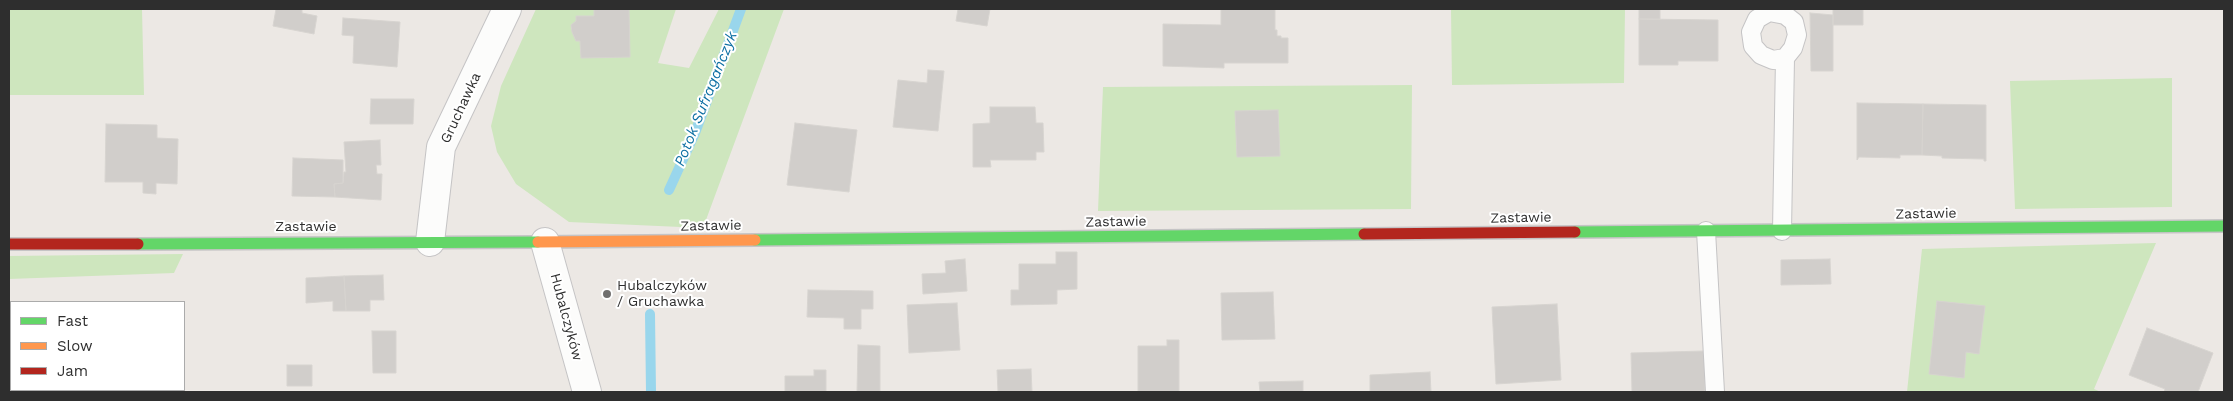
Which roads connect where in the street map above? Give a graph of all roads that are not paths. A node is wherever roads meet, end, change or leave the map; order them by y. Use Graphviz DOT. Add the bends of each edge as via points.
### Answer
graph roads {
  1 [pos="508,9"];
  2 [pos="1785,58"];
  3 [pos="2224,226"];
  4 [pos="1706,231"];
  5 [pos="1782,231"];
  6 [pos="430,242"];
  7 [pos="546,242"];
  8 [pos="9,244"];
  9 [pos="587,392"];
  10 [pos="1715,392"];
  1 -- 6 [label="street, Gruchawka" via="442,147"];
  2 -- 5 [label="lane"];
  3 -- 5 [label="street, Zastawie"];
  4 -- 5 [label="street, Zastawie"];
  4 -- 7 [label="street, Zastawie"];
  4 -- 10 [label="lane"];
  6 -- 7 [label="street, Zastawie"];
  6 -- 8 [label="street, Zastawie"];
  7 -- 9 [label="street, Hubalczyków"];
}
